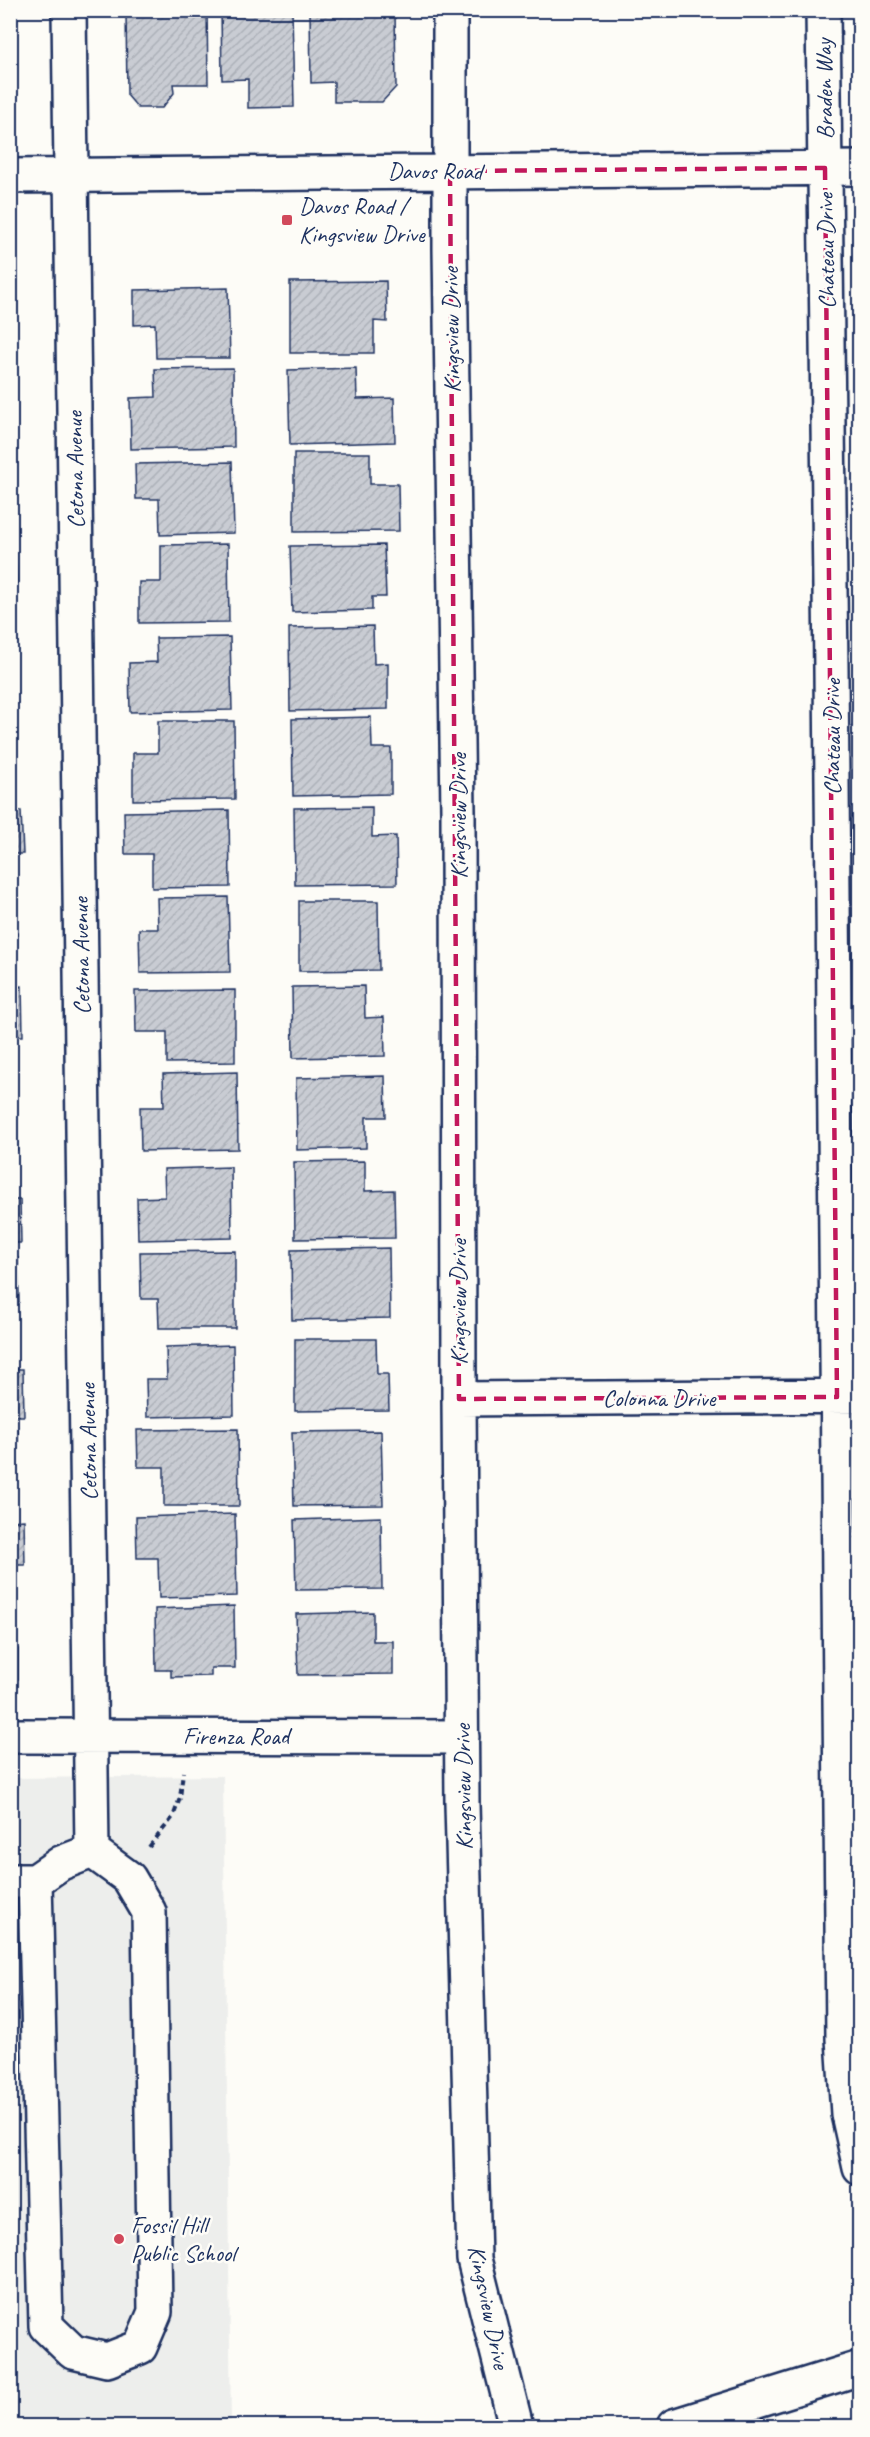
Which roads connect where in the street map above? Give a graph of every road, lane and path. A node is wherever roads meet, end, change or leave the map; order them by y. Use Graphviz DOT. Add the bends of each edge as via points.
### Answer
graph roads {
  1 [pos="69,10"];
  2 [pos="450,10"];
  3 [pos="823,10"];
  4 [pos="825,168"];
  5 [pos="860,168"];
  6 [pos="450,171"];
  7 [pos="10,176"];
  8 [pos="70,176"];
  9 [pos="848,1397"];
  10 [pos="459,1399"];
  11 [pos="92,1735"];
  12 [pos="10,1736"];
  13 [pos="462,1737"];
  14 [pos="183,1772"];
  15 [pos="92,1851"];
  16 [pos="125,1875"];
  17 [pos="23,1881"];
  18 [pos="860,2168"];
  19 [pos="860,2368"];
  20 [pos="516,2427"];
  21 [pos="674,2427"];
  1 -- 8 [label="street, Cetona Avenue"];
  2 -- 6 [label="street, Kingsview Drive"];
  3 -- 4 [label="street, Braden Way"];
  4 -- 5 [label="street, Davos Road"];
  4 -- 6 [label="street, Davos Road"];
  4 -- 9 [label="street, Chateau Drive"];
  6 -- 8 [label="street, Davos Road"];
  6 -- 10 [label="street, Kingsview Drive" via="458,811"];
  7 -- 8 [label="street, Davos Road"];
  8 -- 11 [label="street, Cetona Avenue"];
  9 -- 10 [label="street, Colonna Drive"];
  9 -- 18 [label="street, Chateau Drive" via="843,2040 848,2114"];
  10 -- 13 [label="street, Kingsview Drive"];
  11 -- 12 [label="street, Firenza Road"];
  11 -- 13 [label="street, Firenza Road"];
  11 -- 15 [label="street, Cetona Avenue"];
  13 -- 20 [label="street, Kingsview Drive" via="474,2259"];
  14 -- 16 [label="path" via="173,1817"];
  15 -- 16 [label="street"];
  15 -- 17 [label="street"];
  16 -- 17 [label="street" via="149,1912 155,2312 140,2347 107,2360 73,2352 46,2326"];
  19 -- 21 [label="street"];
}
